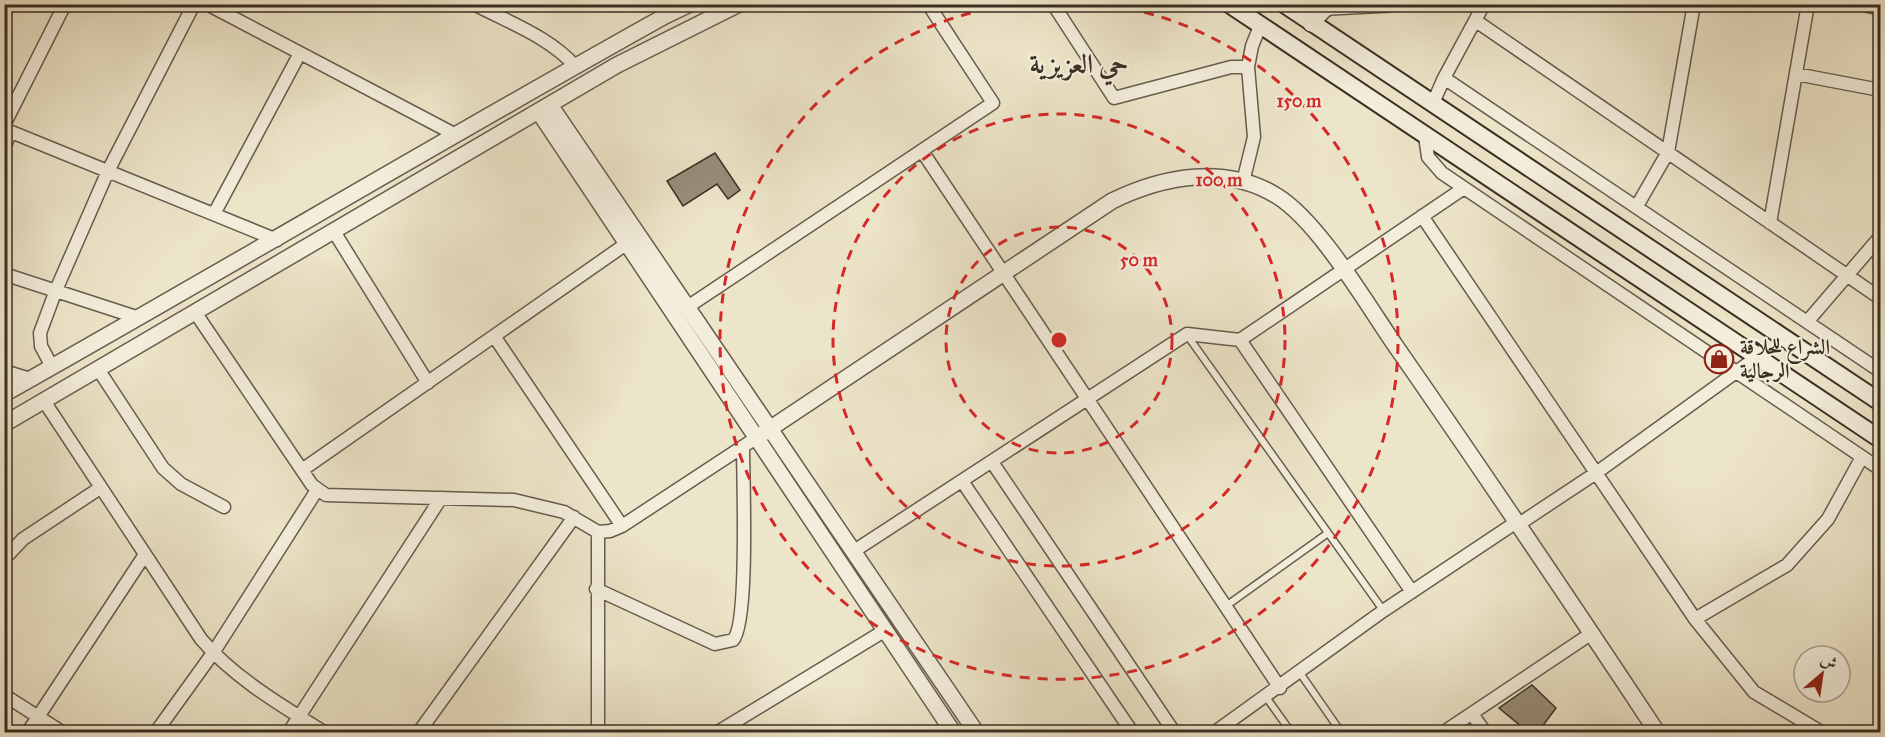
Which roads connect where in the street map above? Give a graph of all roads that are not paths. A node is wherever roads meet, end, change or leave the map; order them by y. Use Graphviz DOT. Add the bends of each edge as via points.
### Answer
graph roads {
  1 [pos="65,4"];
  2 [pos="194,4"];
  3 [pos="207,4"];
  4 [pos="474,4"];
  5 [pos="690,4"];
  6 [pos="739,4"];
  7 [pos="928,4"];
  8 [pos="1053,4"];
  9 [pos="1229,4"];
  10 [pos="1284,4"];
  11 [pos="1390,4"];
  12 [pos="1484,4"];
  13 [pos="1694,4"];
  14 [pos="1808,4"];
  15 [pos="1866,4"];
  16 [pos="1881,7"];
  17 [pos="1476,21"];
  18 [pos="1311,24"];
  19 [pos="1260,26"];
  20 [pos="300,53"];
  21 [pos="576,67"];
  22 [pos="1248,67"];
  23 [pos="1796,74"];
  24 [pos="1444,78"];
  25 [pos="1881,90"];
  26 [pos="1433,103"];
  27 [pos="544,109"];
  28 [pos="7,128"];
  29 [pos="456,135"];
  30 [pos="1425,136"];
  31 [pos="4,147"];
  32 [pos="922,151"];
  33 [pos="1668,152"];
  34 [pos="108,171"];
  35 [pos="1243,182"];
  36 [pos="1464,188"];
  37 [pos="1637,206"];
  38 [pos="214,214"];
  39 [pos="1422,216"];
  40 [pos="1770,223"];
  41 [pos="333,230"];
  42 [pos="1881,237"];
  43 [pos="278,240"];
  44 [pos="626,244"];
  45 [pos="1343,270"];
  46 [pos="1004,272"];
  47 [pos="4,274"];
  48 [pos="1847,275"];
  49 [pos="56,290"];
  50 [pos="1881,298"];
  51 [pos="689,306"];
  52 [pos="195,312"];
  53 [pos="139,318"];
  54 [pos="1807,322"];
  55 [pos="1187,334"];
  56 [pos="494,336"];
  57 [pos="1240,340"];
  58 [pos="1757,357"];
  59 [pos="52,367"];
  60 [pos="98,369"];
  61 [pos="4,371"];
  62 [pos="1881,371"];
  63 [pos="1737,372"];
  64 [pos="30,380"];
  65 [pos="428,383"];
  66 [pos="4,394"];
  67 [pos="1089,398"];
  68 [pos="44,401"];
  69 [pos="1881,402"];
  70 [pos="4,424"];
  71 [pos="771,428"];
  72 [pos="1881,439"];
  73 [pos="750,442"];
  74 [pos="1862,457"];
  75 [pos="992,462"];
  76 [pos="1881,469"];
  77 [pos="302,470"];
  78 [pos="1596,473"];
  79 [pos="962,481"];
  80 [pos="100,488"];
  81 [pos="317,490"];
  82 [pos="441,498"];
  83 [pos="224,507"];
  84 [pos="574,517"];
  85 [pos="1519,523"];
  86 [pos="622,526"];
  87 [pos="597,532"];
  88 [pos="1328,533"];
  89 [pos="854,551"];
  90 [pos="144,556"];
  91 [pos="4,559"];
  92 [pos="596,589"];
  93 [pos="1412,592"];
  94 [pos="1226,606"];
  95 [pos="1383,611"];
  96 [pos="1695,620"];
  97 [pos="884,631"];
  98 [pos="1592,633"];
  99 [pos="213,653"];
  100 [pos="1300,673"];
  101 [pos="1280,688"];
  102 [pos="4,695"];
  103 [pos="1266,697"];
  104 [pos="1472,714"];
  105 [pos="39,717"];
  106 [pos="299,717"];
  107 [pos="28,732"];
  108 [pos="62,732"];
  109 [pos="156,732"];
  110 [pos="289,732"];
  111 [pos="324,732"];
  112 [pos="419,732"];
  113 [pos="598,732"];
  114 [pos="718,732"];
  115 [pos="953,732"];
  116 [pos="976,732"];
  117 [pos="1132,732"];
  118 [pos="1174,732"];
  119 [pos="1215,732"];
  120 [pos="1290,732"];
  121 [pos="1341,732"];
  122 [pos="1444,732"];
  123 [pos="1485,732"];
  124 [pos="1657,732"];
  125 [pos="1821,732"];
  1 -- 28 [label="street"];
  2 -- 34 [label="street"];
  3 -- 20 [label="street"];
  4 -- 21 [label="street" via="543,40"];
  5 -- 21 [label="street"];
  6 -- 27 [label="street" via="617,65"];
  7 -- 32 [label="street" via="993,103"];
  8 -- 22 [label="street" via="1114,98 1231,67"];
  9 -- 19 [label="main road"];
  10 -- 18 [label="main road"];
  11 -- 18 [label="street" via="1331,7"];
  12 -- 17 [label="street"];
  13 -- 33 [label="street"];
  14 -- 23 [label="street"];
  15 -- 16 [label="street"];
  17 -- 24 [label="street"];
  17 -- 33 [label="street"];
  18 -- 26 [label="main road"];
  19 -- 22 [label="street"];
  19 -- 30 [label="main road"];
  20 -- 29 [label="street"];
  20 -- 38 [label="street"];
  21 -- 29 [label="street"];
  22 -- 35 [label="street" via="1254,137"];
  23 -- 25 [label="street"];
  23 -- 40 [label="street"];
  24 -- 26 [label="street"];
  24 -- 37 [label="street"];
  26 -- 69 [label="main road"];
  27 -- 41 [label="street"];
  27 -- 44 [label="street"];
  27 -- 51 [label="street"];
  28 -- 31 [label="street"];
  28 -- 34 [label="street"];
  29 -- 43 [label="street"];
  30 -- 36 [label="street" via="1432,165"];
  30 -- 58 [label="main road"];
  32 -- 46 [label="street"];
  32 -- 51 [label="street"];
  33 -- 37 [label="street"];
  33 -- 40 [label="street"];
  34 -- 38 [label="street"];
  34 -- 49 [label="street"];
  35 -- 45 [label="street" via="1290,205"];
  35 -- 46 [label="street" via="1193,177 1134,190"];
  36 -- 39 [label="street"];
  36 -- 63 [label="street"];
  37 -- 54 [label="street"];
  38 -- 43 [label="street"];
  39 -- 45 [label="street"];
  39 -- 78 [label="street"];
  40 -- 48 [label="street"];
  41 -- 52 [label="street"];
  41 -- 65 [label="street"];
  42 -- 48 [label="street"];
  43 -- 53 [label="street"];
  44 -- 56 [label="street"];
  44 -- 73 [label="street"];
  45 -- 57 [label="street"];
  45 -- 85 [label="street"];
  46 -- 67 [label="street"];
  46 -- 71 [label="street"];
  47 -- 49 [label="street"];
  48 -- 50 [label="street"];
  48 -- 54 [label="street"];
  49 -- 53 [label="street"];
  49 -- 59 [label="street" via="40,333 41,346"];
  51 -- 71 [label="street"];
  52 -- 60 [label="street"];
  52 -- 77 [label="street"];
  53 -- 59 [label="street"];
  54 -- 62 [label="street"];
  55 -- 57 [label="street"];
  55 -- 67 [label="street"];
  55 -- 88 [label="lane"];
  56 -- 65 [label="street"];
  56 -- 86 [label="street"];
  57 -- 93 [label="street"];
  58 -- 63 [label="street"];
  58 -- 72 [label="main road"];
  59 -- 64 [label="street"];
  60 -- 68 [label="street"];
  60 -- 83 [label="street" via="163,468 181,484"];
  61 -- 64 [label="street"];
  63 -- 74 [label="street"];
  63 -- 78 [label="street"];
  64 -- 66 [label="street"];
  65 -- 77 [label="street"];
  67 -- 75 [label="street"];
  67 -- 94 [label="street"];
  68 -- 70 [label="street"];
  68 -- 80 [label="street"];
  71 -- 73 [label="street"];
  71 -- 89 [label="street"];
  73 -- 86 [label="street"];
  73 -- 92 [label="street" via="740,631 733,640 715,644"];
  73 -- 97 [label="street"];
  74 -- 76 [label="street"];
  74 -- 96 [label="street" via="1828,519 1787,565"];
  75 -- 79 [label="street"];
  75 -- 118 [label="street"];
  77 -- 81 [label="street"];
  78 -- 85 [label="street"];
  78 -- 96 [label="street"];
  79 -- 89 [label="street"];
  79 -- 117 [label="street"];
  80 -- 90 [label="street"];
  80 -- 91 [label="street" via="23,539"];
  81 -- 82 [label="street" via="332,496"];
  81 -- 99 [label="street"];
  82 -- 84 [label="street" via="514,500 551,507"];
  82 -- 106 [label="street"];
  84 -- 87 [label="street"];
  84 -- 112 [label="street"];
  85 -- 93 [label="street"];
  85 -- 98 [label="street"];
  86 -- 87 [label="street"];
  87 -- 92 [label="street"];
  88 -- 94 [label="lane"];
  88 -- 95 [label="lane"];
  89 -- 116 [label="street"];
  90 -- 99 [label="street"];
  90 -- 105 [label="street"];
  92 -- 113 [label="street"];
  93 -- 95 [label="street"];
  94 -- 101 [label="street"];
  95 -- 100 [label="street"];
  96 -- 125 [label="street" via="1754,692"];
  97 -- 114 [label="street"];
  97 -- 115 [label="street"];
  98 -- 104 [label="street"];
  98 -- 124 [label="street"];
  99 -- 106 [label="street"];
  99 -- 109 [label="street"];
  100 -- 101 [label="street"];
  100 -- 121 [label="lane"];
  101 -- 103 [label="street"];
  102 -- 105 [label="street"];
  103 -- 119 [label="street"];
  103 -- 120 [label="lane"];
  104 -- 122 [label="street"];
  104 -- 123 [label="street"];
  105 -- 107 [label="street"];
  105 -- 108 [label="street"];
  106 -- 110 [label="street"];
  106 -- 111 [label="street"];
}
